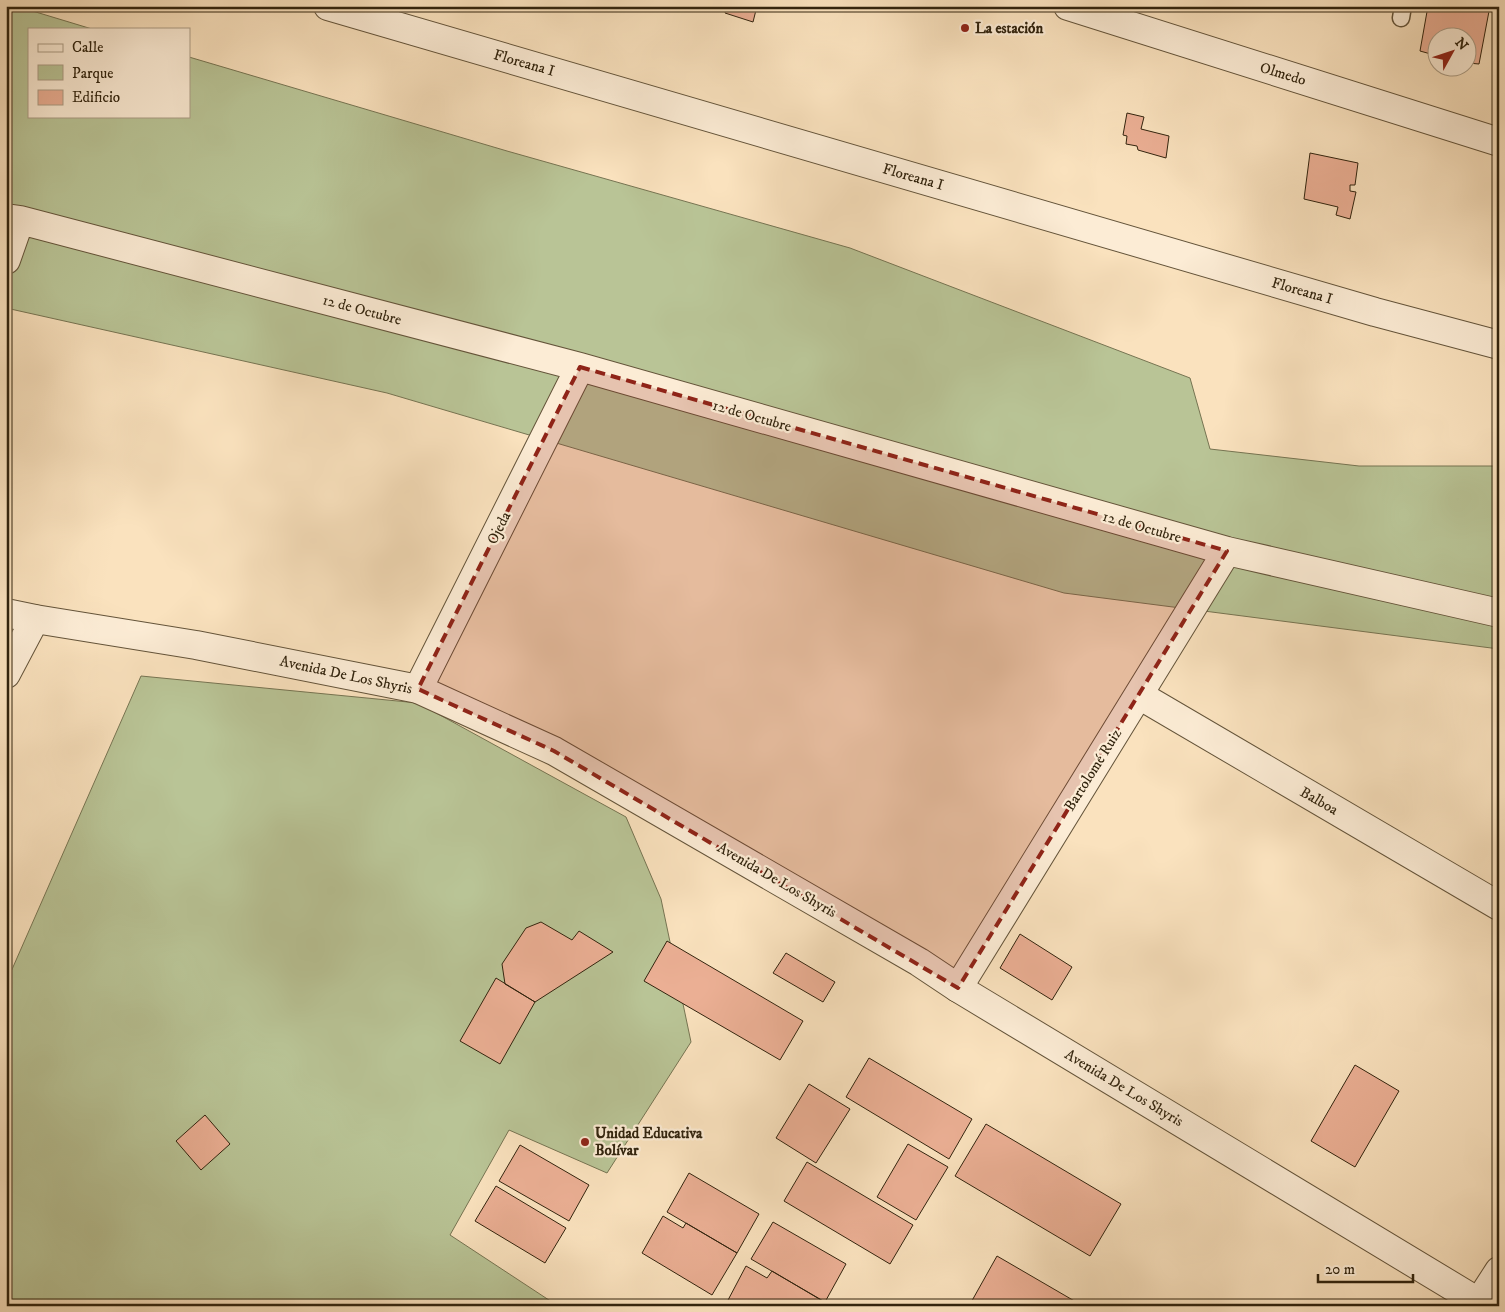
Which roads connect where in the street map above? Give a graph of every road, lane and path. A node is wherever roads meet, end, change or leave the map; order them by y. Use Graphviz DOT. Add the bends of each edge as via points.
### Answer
graph roads {
  1 [pos="328,6"];
  2 [pos="1068,6"];
  3 [pos="1499,142"];
  4 [pos="13,219"];
  5 [pos="6,260"];
  6 [pos="1499,345"];
  7 [pos="580,367"];
  8 [pos="1227,552"];
  9 [pos="6,613"];
  10 [pos="1499,613"];
  11 [pos="35,619"];
  12 [pos="6,674"];
  13 [pos="418,690"];
  14 [pos="1139,695"];
  15 [pos="1499,906"];
  16 [pos="958,988"];
  17 [pos="1499,1270"];
  18 [pos="1482,1304"];
  1 -- 6 [label="street, Floreana I" via="1375,312"];
  2 -- 3 [label="street, Olmedo"];
  4 -- 5 [label="street"];
  4 -- 7 [label="street, 12 de Octubre"];
  7 -- 8 [label="street, 12 de Octubre"];
  7 -- 13 [label="street, Ojeda"];
  8 -- 10 [label="street, 12 de Octubre"];
  8 -- 14 [label="street, Bartolomé Ruiz"];
  9 -- 11 [label="street, Avenida De Los Shyris"];
  11 -- 12 [label="street"];
  11 -- 13 [label="street, Avenida De Los Shyris" via="196,645"];
  13 -- 16 [label="street, Avenida De Los Shyris" via="554,751 919,962"];
  14 -- 15 [label="street, Balboa"];
  14 -- 16 [label="street, Bartolomé Ruiz"];
  16 -- 18 [label="street, Avenida De Los Shyris"];
  17 -- 18 [label="street"];
}
